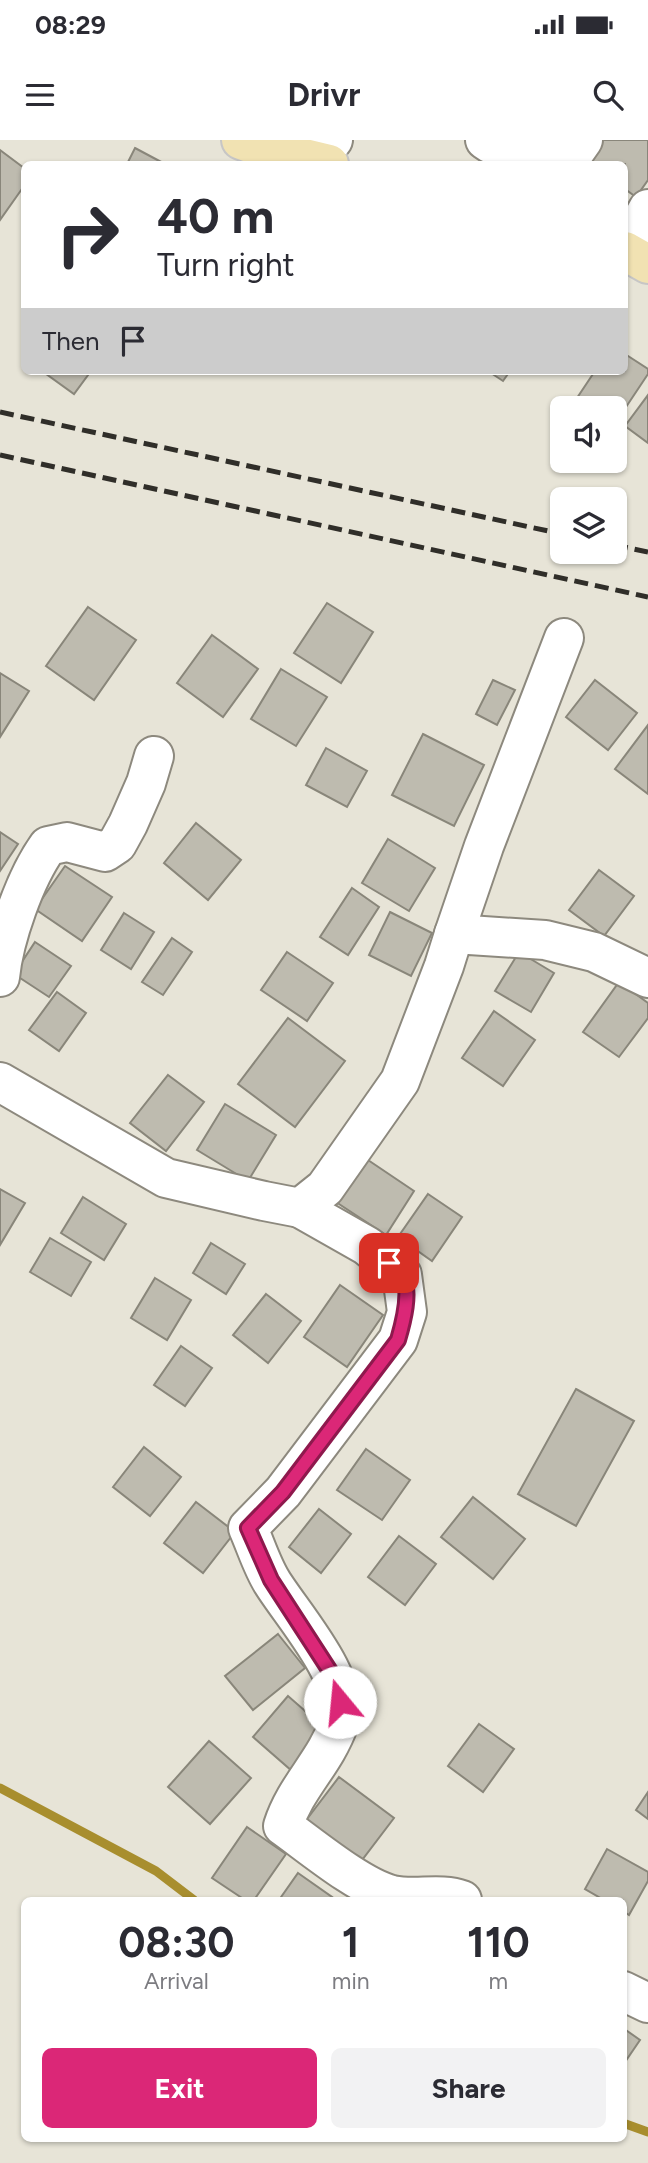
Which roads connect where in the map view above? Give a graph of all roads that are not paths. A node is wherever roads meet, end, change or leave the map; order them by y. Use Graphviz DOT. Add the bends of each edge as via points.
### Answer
graph roads {
  1 [pos="241,140"];
  2 [pos="334,140"];
  3 [pos="354,140"];
  4 [pos="485,140"];
  5 [pos="583,140"];
  6 [pos="284,153"];
  7 [pos="317,161"];
  8 [pos="342,161"];
  9 [pos="648,209"];
  10 [pos="628,245"];
  11 [pos="628,252"];
  12 [pos="648,264"];
  13 [pos="564,638"];
  14 [pos="154,756"];
  15 [pos="454,934"];
  16 [pos="0,977"];
  17 [pos="648,978"];
  18 [pos="0,1082"];
  19 [pos="300,1208"];
  20 [pos="407,1897"];
  21 [pos="627,1993"];
  22 [pos="648,2003"];
  1 -- 6 [label="main road"];
  2 -- 6 [label="street"];
  3 -- 8 [label="street"];
  4 -- 5 [label="street" via="576,150"];
  6 -- 7 [label="main road"];
  9 -- 10 [label="street"];
  11 -- 12 [label="main road"];
  13 -- 15 [label="street"];
  14 -- 16 [label="street" via="117,844 104,852 67,842 48,846 37,861 2,957"];
  15 -- 17 [label="street" via="545,940 594,952"];
  15 -- 19 [label="street" via="400,1081 325,1188"];
  18 -- 19 [label="street" via="166,1178"];
  19 -- 20 [label="street" via="368,1246 402,1275 407,1312 398,1340 283,1492 248,1528 271,1580 339,1685 341,1719 329,1749 290,1803 283,1826 357,1879 390,1895"];
  21 -- 22 [label="street"];
}
